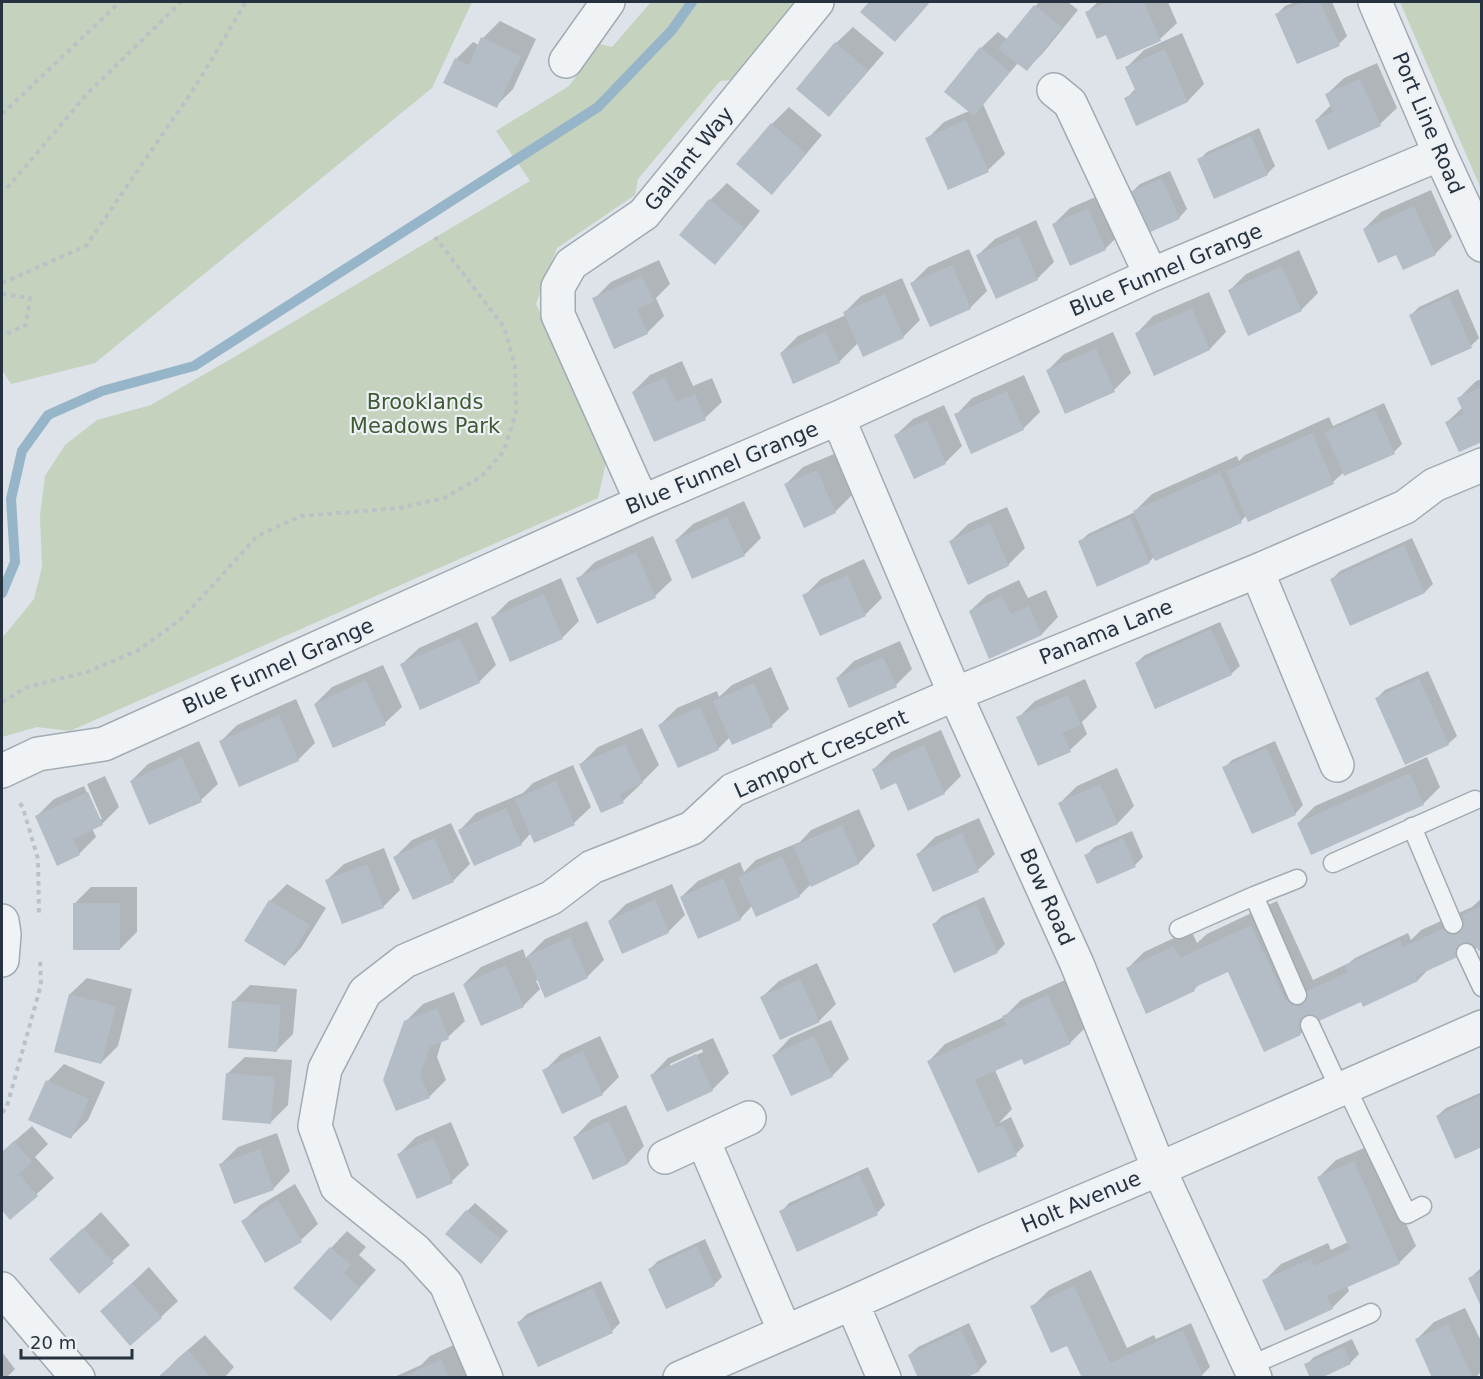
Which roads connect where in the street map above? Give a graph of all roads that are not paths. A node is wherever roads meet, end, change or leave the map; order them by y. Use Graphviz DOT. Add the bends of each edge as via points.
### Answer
graph roads {
  1 [pos="608,2"];
  2 [pos="818,2"];
  3 [pos="1375,2"];
  4 [pos="566,61"];
  5 [pos="1054,90"];
  6 [pos="1440,154"];
  7 [pos="1482,245"];
  8 [pos="1151,275"];
  9 [pos="838,418"];
  10 [pos="1482,465"];
  11 [pos="642,502"];
  12 [pos="1257,571"];
  13 [pos="956,694"];
  14 [pos="1337,765"];
  15 [pos="2,771"];
  16 [pos="1475,800"];
  17 [pos="1412,827"];
  18 [pos="1333,863"];
  19 [pos="1297,879"];
  20 [pos="1254,896"];
  21 [pos="2,921"];
  22 [pos="1453,924"];
  23 [pos="1179,929"];
  24 [pos="1466,953"];
  25 [pos="2,960"];
  26 [pos="1482,987"];
  27 [pos="1297,995"];
  28 [pos="1310,1025"];
  29 [pos="1482,1027"];
  30 [pos="1343,1088"];
  31 [pos="749,1118"];
  32 [pos="703,1140"];
  33 [pos="665,1157"];
  34 [pos="1159,1169"];
  35 [pos="1422,1206"];
  36 [pos="2,1289"];
  37 [pos="852,1303"];
  38 [pos="1371,1313"];
  39 [pos="785,1332"];
  40 [pos="1252,1372"];
  41 [pos="78,1377"];
  42 [pos="486,1377"];
  43 [pos="680,1377"];
  44 [pos="884,1377"];
  1 -- 4 [label="street"];
  2 -- 11 [label="street, Gallant Way" via="644,214 571,264 558,287 558,315"];
  3 -- 6 [label="street, Port Line Road"];
  5 -- 8 [label="street" via="1070,103"];
  6 -- 7 [label="street, Port Line Road"];
  6 -- 8 [label="street, Blue Funnel Grange"];
  8 -- 9 [label="street, Blue Funnel Grange"];
  9 -- 11 [label="street, Blue Funnel Grange"];
  9 -- 13 [label="street, Bow Road"];
  10 -- 12 [label="street, Panama Lane" via="1434,485 1406,507"];
  11 -- 15 [label="street, Blue Funnel Grange" via="104,744 38,754"];
  12 -- 13 [label="street, Panama Lane"];
  12 -- 14 [label="street"];
  13 -- 34 [label="street, Bow Road" via="1077,964"];
  13 -- 42 [label="street, Lamport Crescent" via="733,790 692,828 592,867 551,898 405,961 365,992 326,1069 315,1126 337,1187 415,1250 446,1284"];
  16 -- 17 [label="lane"];
  17 -- 18 [label="lane"];
  17 -- 22 [label="lane"];
  19 -- 20 [label="lane"];
  20 -- 23 [label="lane"];
  20 -- 27 [label="lane"];
  21 -- 25 [label="street"];
  24 -- 26 [label="lane"];
  28 -- 30 [label="lane"];
  29 -- 30 [label="street, Holt Avenue"];
  30 -- 34 [label="street, Holt Avenue"];
  30 -- 35 [label="lane" via="1407,1214"];
  31 -- 32 [label="street"];
  32 -- 33 [label="street"];
  32 -- 39 [label="street"];
  34 -- 37 [label="street, Holt Avenue"];
  34 -- 40 [label="street, Bow Road"];
  36 -- 41 [label="street"];
  37 -- 39 [label="street, Holt Avenue"];
  37 -- 44 [label="street"];
  38 -- 40 [label="lane"];
  39 -- 43 [label="street, Holt Avenue"];
}
